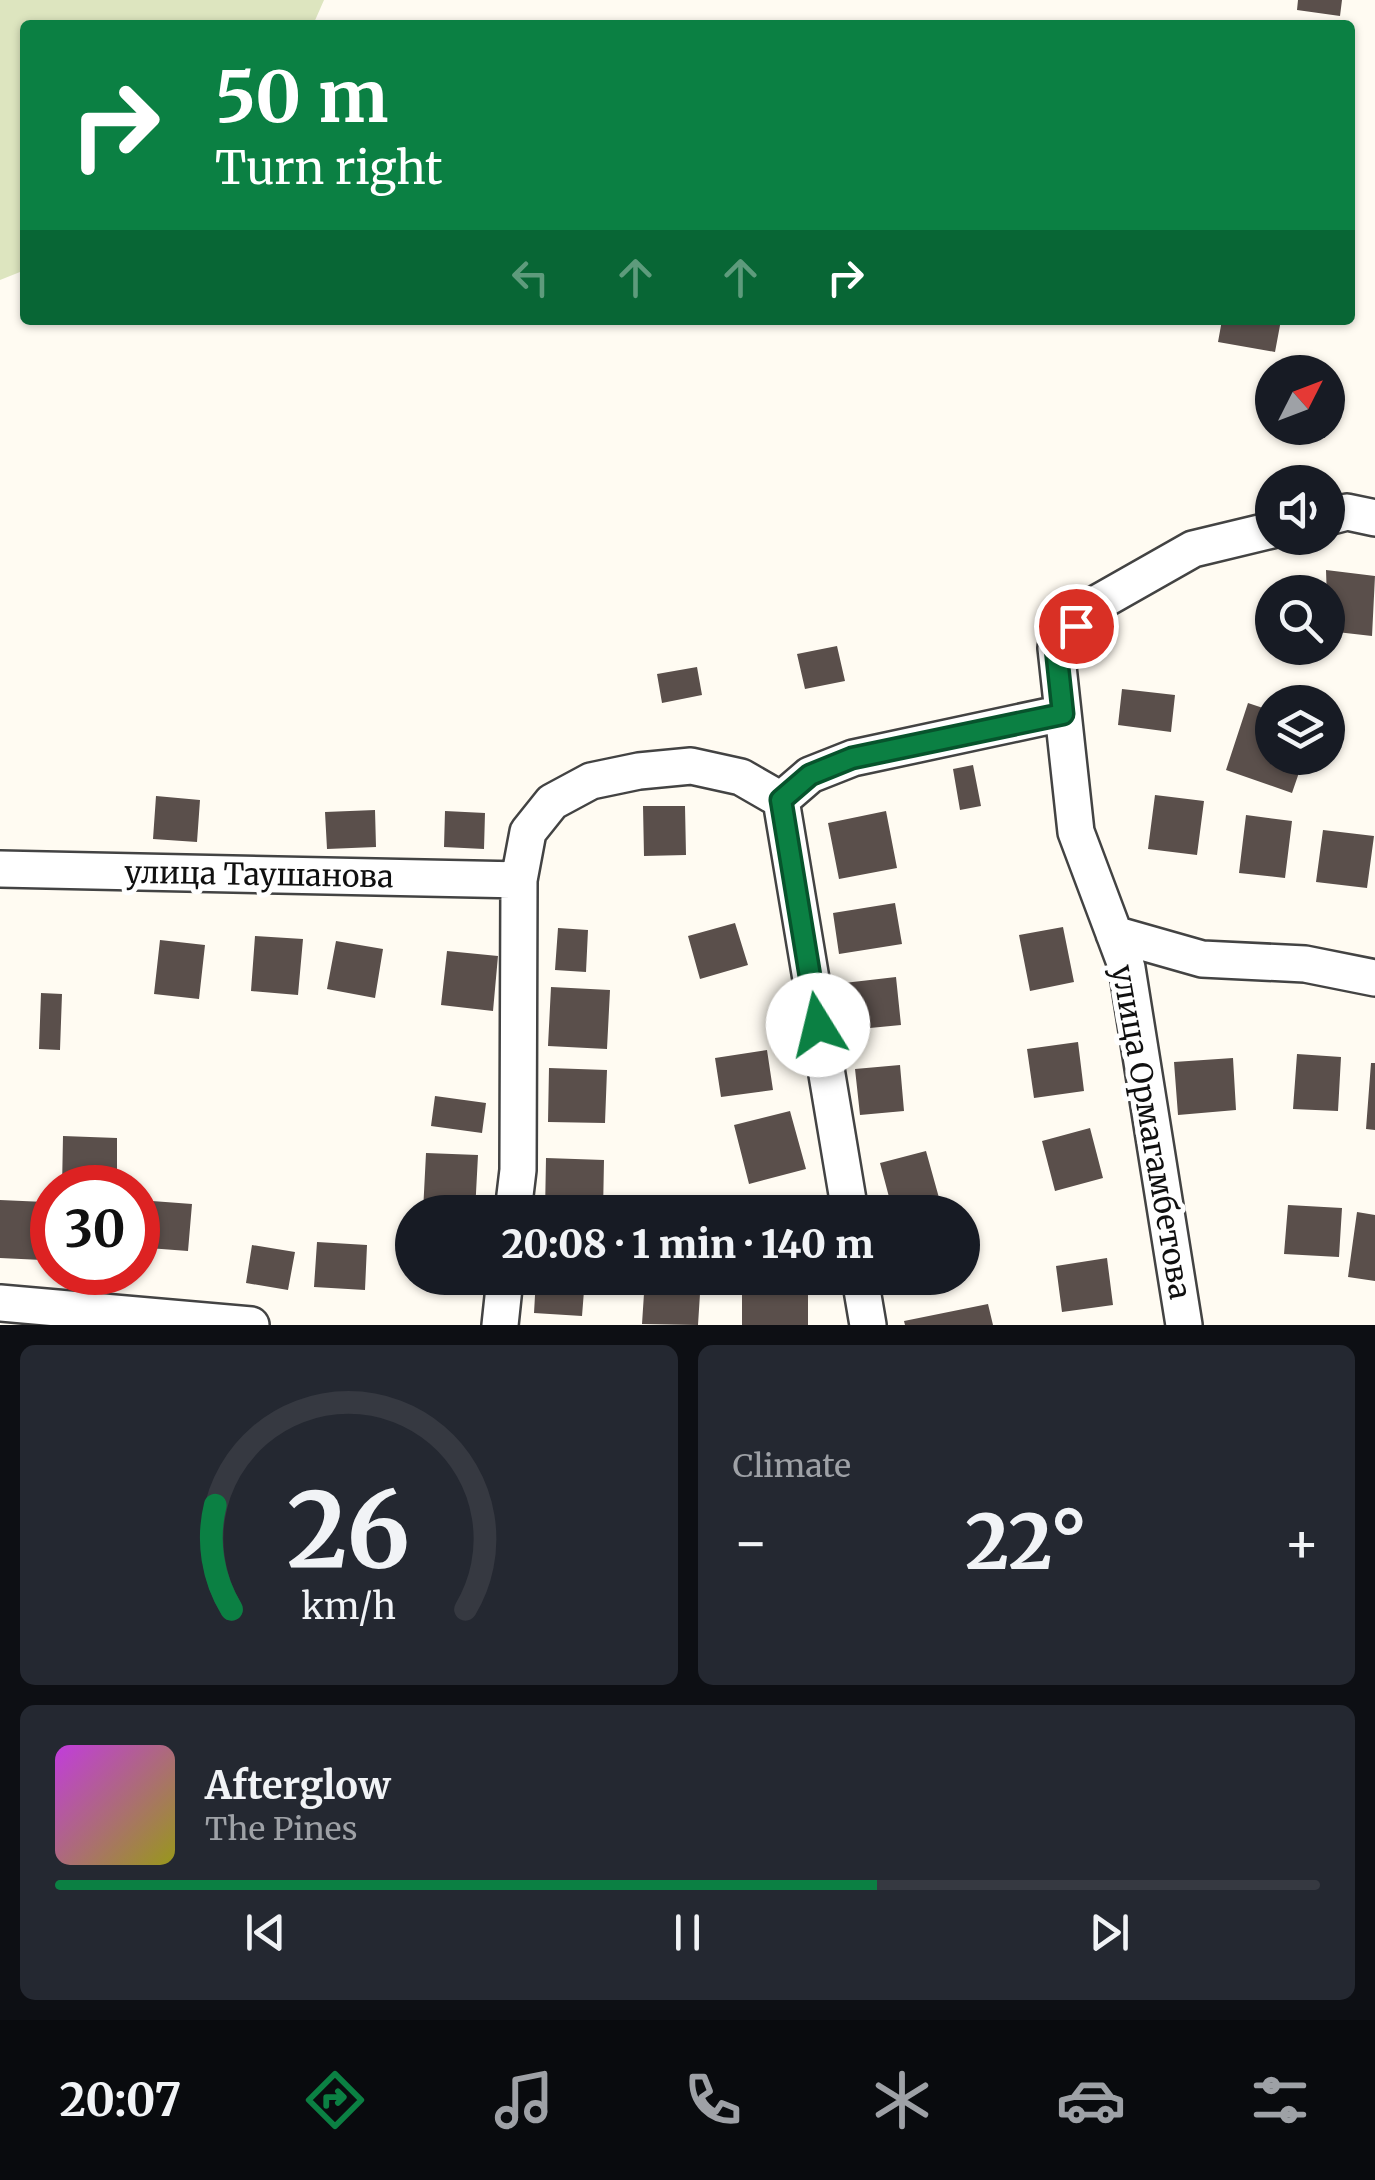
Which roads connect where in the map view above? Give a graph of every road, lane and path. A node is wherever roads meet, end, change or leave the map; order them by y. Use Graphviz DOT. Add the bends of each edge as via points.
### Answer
graph roads {
  1 [pos="1345,512"];
  2 [pos="1375,518"];
  3 [pos="1255,534"];
  4 [pos="1063,714"];
  5 [pos="781,800"];
  6 [pos="0,869"];
  7 [pos="518,880"];
  8 [pos="1114,934"];
  9 [pos="1375,978"];
  10 [pos="515,1195"];
  11 [pos="847,1195"];
  12 [pos="503,1295"];
  13 [pos="863,1295"];
  14 [pos="0,1304"];
  15 [pos="251,1325"];
  16 [pos="500,1325"];
  17 [pos="868,1325"];
  18 [pos="1184,1325"];
  1 -- 2 [label="street"];
  3 -- 4 [label="street, улица Ормагамбетова" via="1193,549 1096,604 1056,648"];
  4 -- 5 [label="street" via="852,758 810,775"];
  4 -- 8 [label="street, улица Ормагамбетова" via="1076,832"];
  5 -- 7 [label="street" via="741,776 691,766 591,781 552,802 528,832"];
  5 -- 11 [label="street"];
  6 -- 7 [label="street, улица Таушанова"];
  7 -- 10 [label="street"];
  8 -- 9 [label="street" via="1202,959 1305,964"];
  8 -- 18 [label="street, улица Ормагамбетова" via="1127,968"];
  12 -- 16 [label="street"];
  13 -- 17 [label="street"];
  14 -- 15 [label="street"];
}
